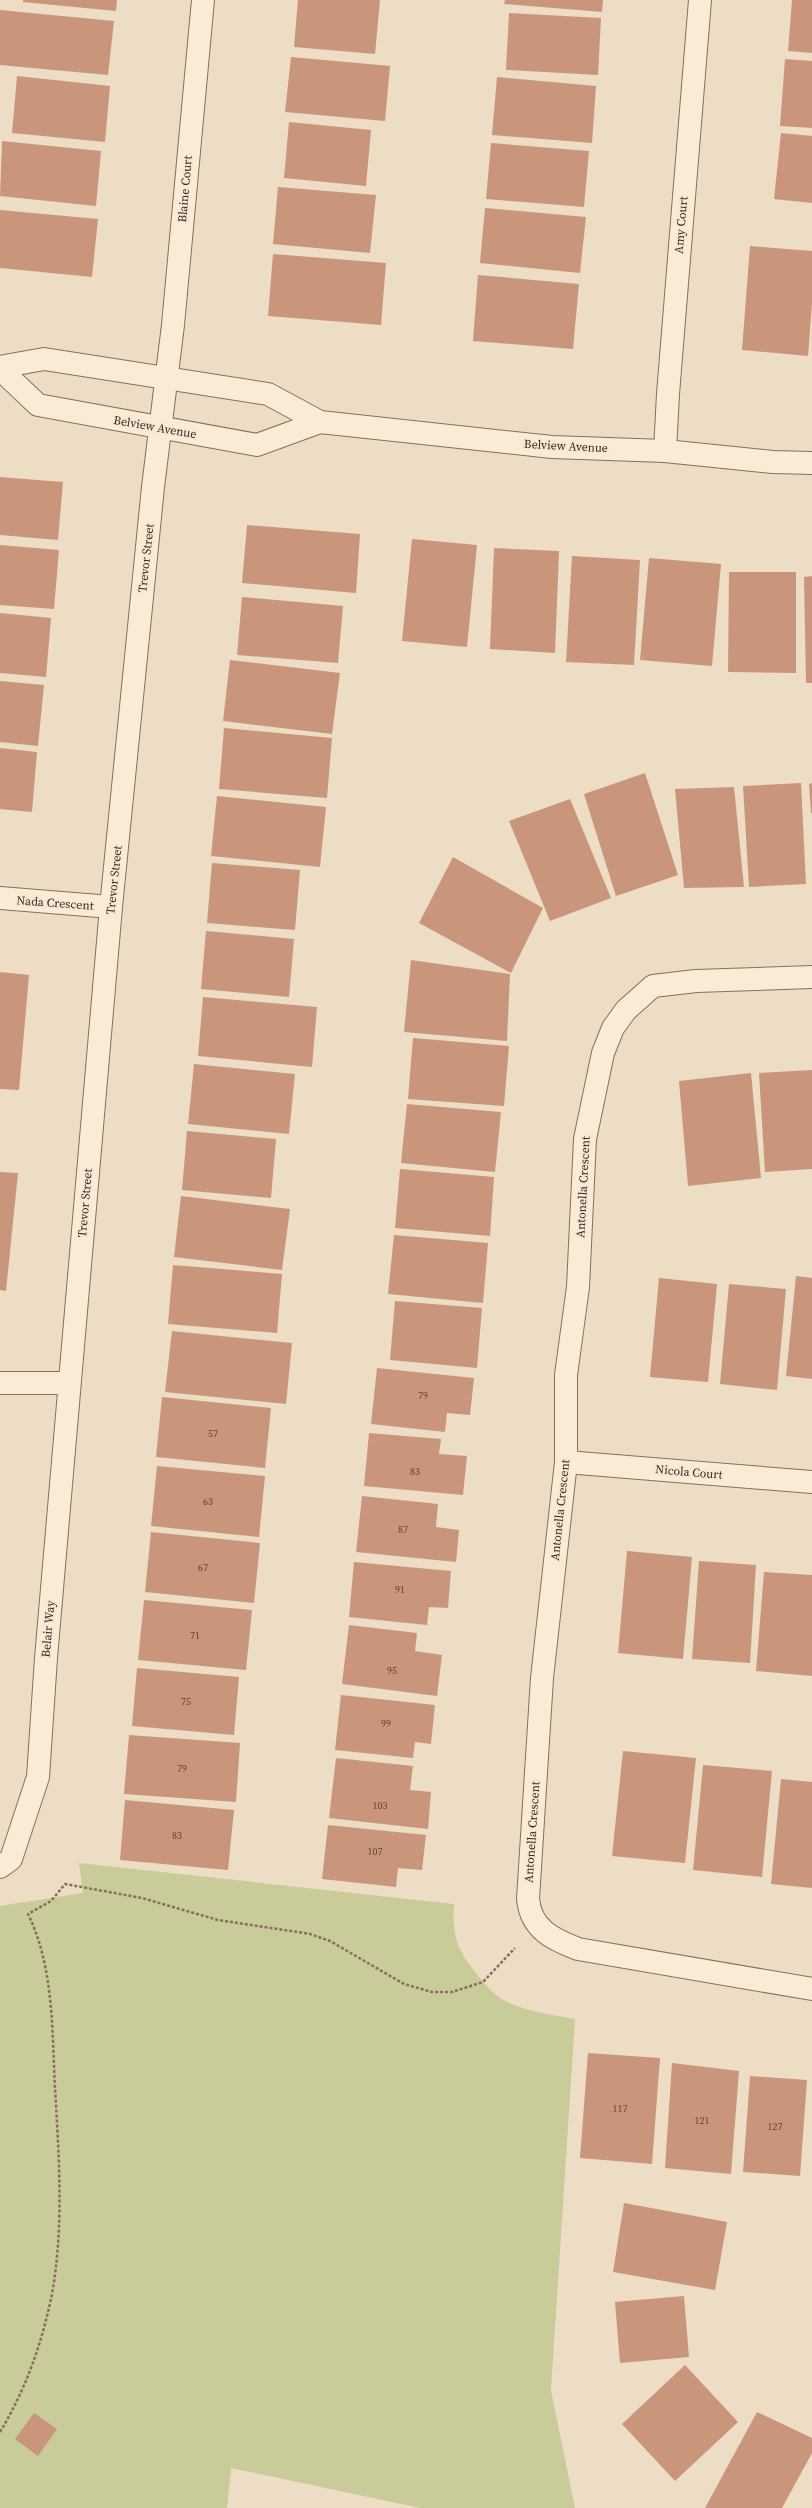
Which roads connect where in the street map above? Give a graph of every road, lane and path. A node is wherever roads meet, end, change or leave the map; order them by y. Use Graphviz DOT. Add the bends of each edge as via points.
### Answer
graph roads {
  1 [pos="203,0"];
  2 [pos="700,0"];
  3 [pos="0,368"];
  4 [pos="166,378"];
  5 [pos="320,422"];
  6 [pos="160,428"];
  7 [pos="665,451"];
  8 [pos="812,464"];
  9 [pos="0,898"];
  10 [pos="111,907"];
  11 [pos="812,977"];
  12 [pos="0,1383"];
  13 [pos="69,1383"];
  14 [pos="566,1462"];
  15 [pos="812,1482"];
  16 [pos="0,1867"];
  17 [pos="516,1948"];
  18 [pos="812,1989"];
  19 [pos="0,2432"];
  1 -- 4 [label="street, Blaine Court"];
  2 -- 7 [label="street, Amy Court"];
  3 -- 4 [label="street, Belview Avenue" via="44,359"];
  3 -- 6 [label="street, Belview Avenue" via="38,406"];
  4 -- 5 [label="street, Belview Avenue" via="268,394"];
  4 -- 6 [label="street, Trevor Street"];
  5 -- 6 [label="street, Belview Avenue" via="257,446"];
  5 -- 7 [label="street, Belview Avenue" via="552,447"];
  6 -- 10 [label="street, Trevor Street"];
  7 -- 8 [label="street, Belview Avenue"];
  9 -- 10 [label="street, Nada Crescent"];
  10 -- 13 [label="street, Trevor Street"];
  11 -- 14 [label="street, Antonella Crescent" via="696,980 653,986 626,1010 613,1028 603,1053 585,1139 578,1287 566,1375"];
  12 -- 13 [label="street"];
  13 -- 16 [label="street, Belair Way" via="38,1777 11,1859"];
  14 -- 15 [label="street, Nicola Court"];
  14 -- 18 [label="street, Antonella Crescent" via="542,1678 529,1912 542,1931 578,1948"];
  17 -- 19 [label="path" via="483,1982 452,1992 432,1992 404,1984 330,1941 310,1934 218,1920 134,1897 65,1884 51,1901 28,1914 39,1938 51,2012 58,2138 57,2241 52,2294 36,2356"];
}
